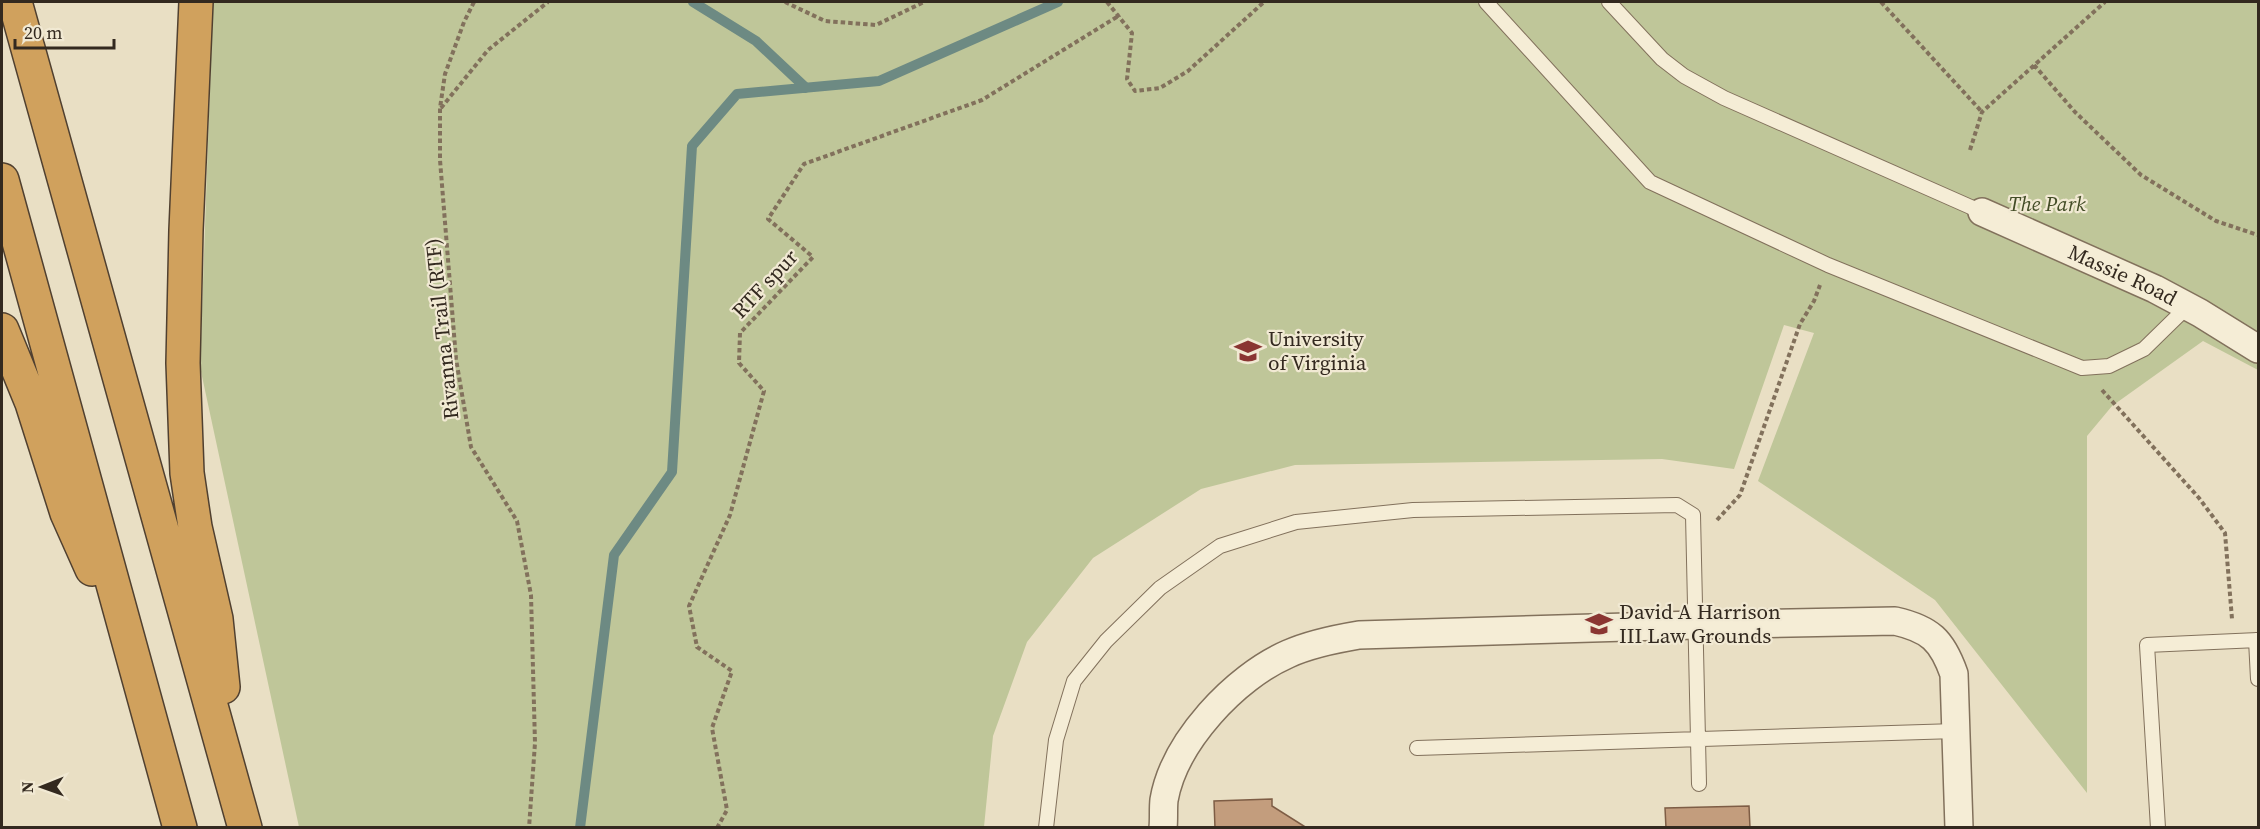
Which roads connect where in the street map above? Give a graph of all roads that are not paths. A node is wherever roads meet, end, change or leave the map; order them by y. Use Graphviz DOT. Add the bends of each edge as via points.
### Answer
graph roads {
  1 [pos="15,2"];
  2 [pos="196,2"];
  3 [pos="1486,2"];
  4 [pos="1609,2"];
  5 [pos="2,180"];
  6 [pos="1982,212"];
  7 [pos="2188,306"];
  8 [pos="2,330"];
  9 [pos="2259,349"];
  10 [pos="1695,624"];
  11 [pos="2258,640"];
  12 [pos="134,662"];
  13 [pos="2259,679"];
  14 [pos="1956,731"];
  15 [pos="1698,739"];
  16 [pos="1417,747"];
  17 [pos="231,776"];
  18 [pos="1699,784"];
  19 [pos="180,828"];
  20 [pos="245,828"];
  21 [pos="1046,828"];
  22 [pos="1163,828"];
  23 [pos="1959,828"];
  24 [pos="2158,828"];
  1 -- 17 [label="highway"];
  2 -- 17 [label="highway" via="183,352 187,473 216,619"];
  3 -- 7 [label="lane" via="1650,182 1828,265 2082,368 2109,366 2144,349"];
  4 -- 6 [label="lane" via="1662,59 1684,76"];
  5 -- 12 [label="highway"];
  6 -- 7 [label="street, Massie Road"];
  7 -- 9 [label="street, Massie Road"];
  8 -- 12 [label="highway" via="32,403 67,513"];
  10 -- 14 [label="street" via="1895,621 1917,626 1947,653 1954,674"];
  10 -- 15 [label="lane"];
  10 -- 21 [label="lane" via="1693,515 1677,505 1413,510 1296,522 1220,546 1160,588 1106,641 1074,681 1056,740"];
  10 -- 22 [label="street" via="1359,635 1287,654 1252,675 1215,707 1195,733 1175,769 1164,800"];
  11 -- 13 [label="lane"];
  11 -- 24 [label="lane" via="2147,645"];
  12 -- 19 [label="highway"];
  14 -- 15 [label="lane"];
  14 -- 23 [label="street"];
  15 -- 16 [label="lane"];
  15 -- 18 [label="lane"];
  17 -- 20 [label="highway"];
}
